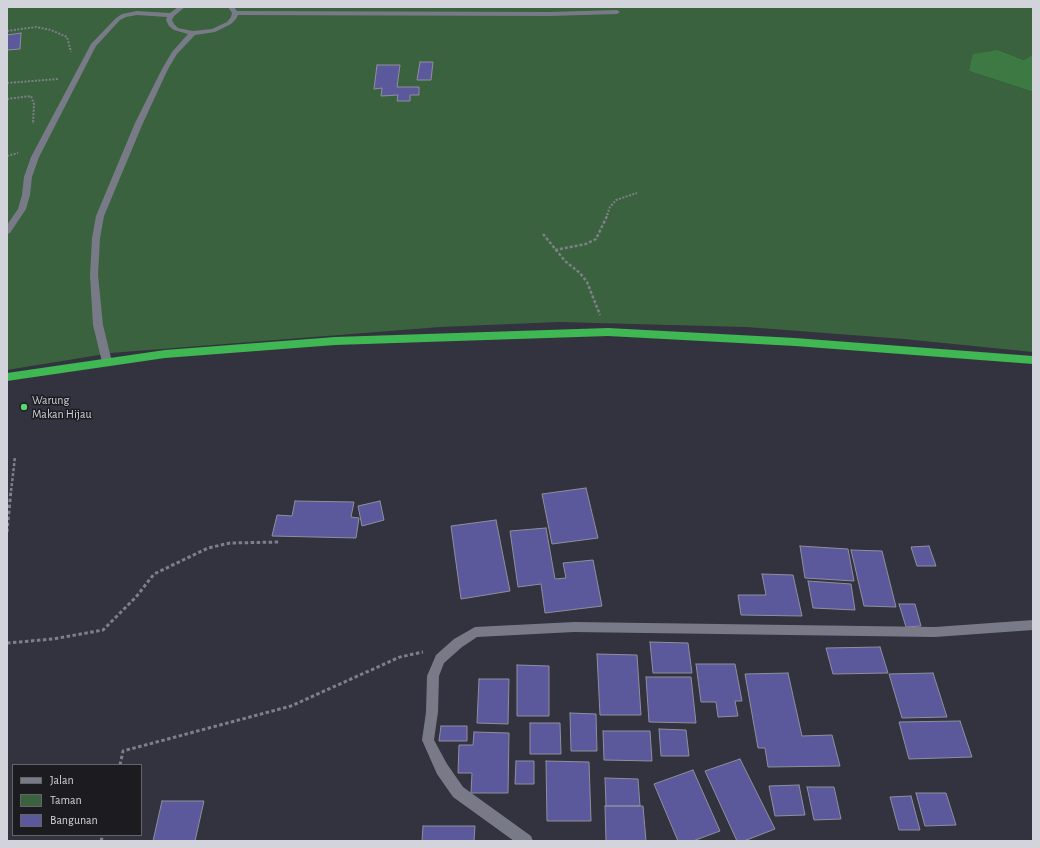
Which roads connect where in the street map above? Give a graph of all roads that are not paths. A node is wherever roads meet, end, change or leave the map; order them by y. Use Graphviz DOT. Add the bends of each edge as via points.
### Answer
graph roads {
  1 [pos="182,7"];
  2 [pos="233,10"];
  3 [pos="617,12"];
  4 [pos="171,15"];
  5 [pos="193,33"];
  6 [pos="7,231"];
  7 [pos="1033,360"];
  8 [pos="107,362"];
  9 [pos="7,376"];
  10 [pos="1033,625"];
  11 [pos="526,841"];
  1 -- 4 [label="street"];
  2 -- 3 [label="street" via="549,14"];
  2 -- 5 [label="street" via="234,18 223,27"];
  4 -- 5 [label="street" via="171,25 176,29"];
  4 -- 6 [label="street" via="137,13 124,16 93,45 35,157 22,209"];
  5 -- 8 [label="street" via="174,54 165,69 100,216 94,274 98,325"];
  7 -- 8 [label="highway" via="795,342 608,332 335,341 165,354"];
  8 -- 9 [label="highway"];
  10 -- 11 [label="street" via="935,632 574,627 475,632 440,659 433,676 428,740 442,770 458,792"];
}
